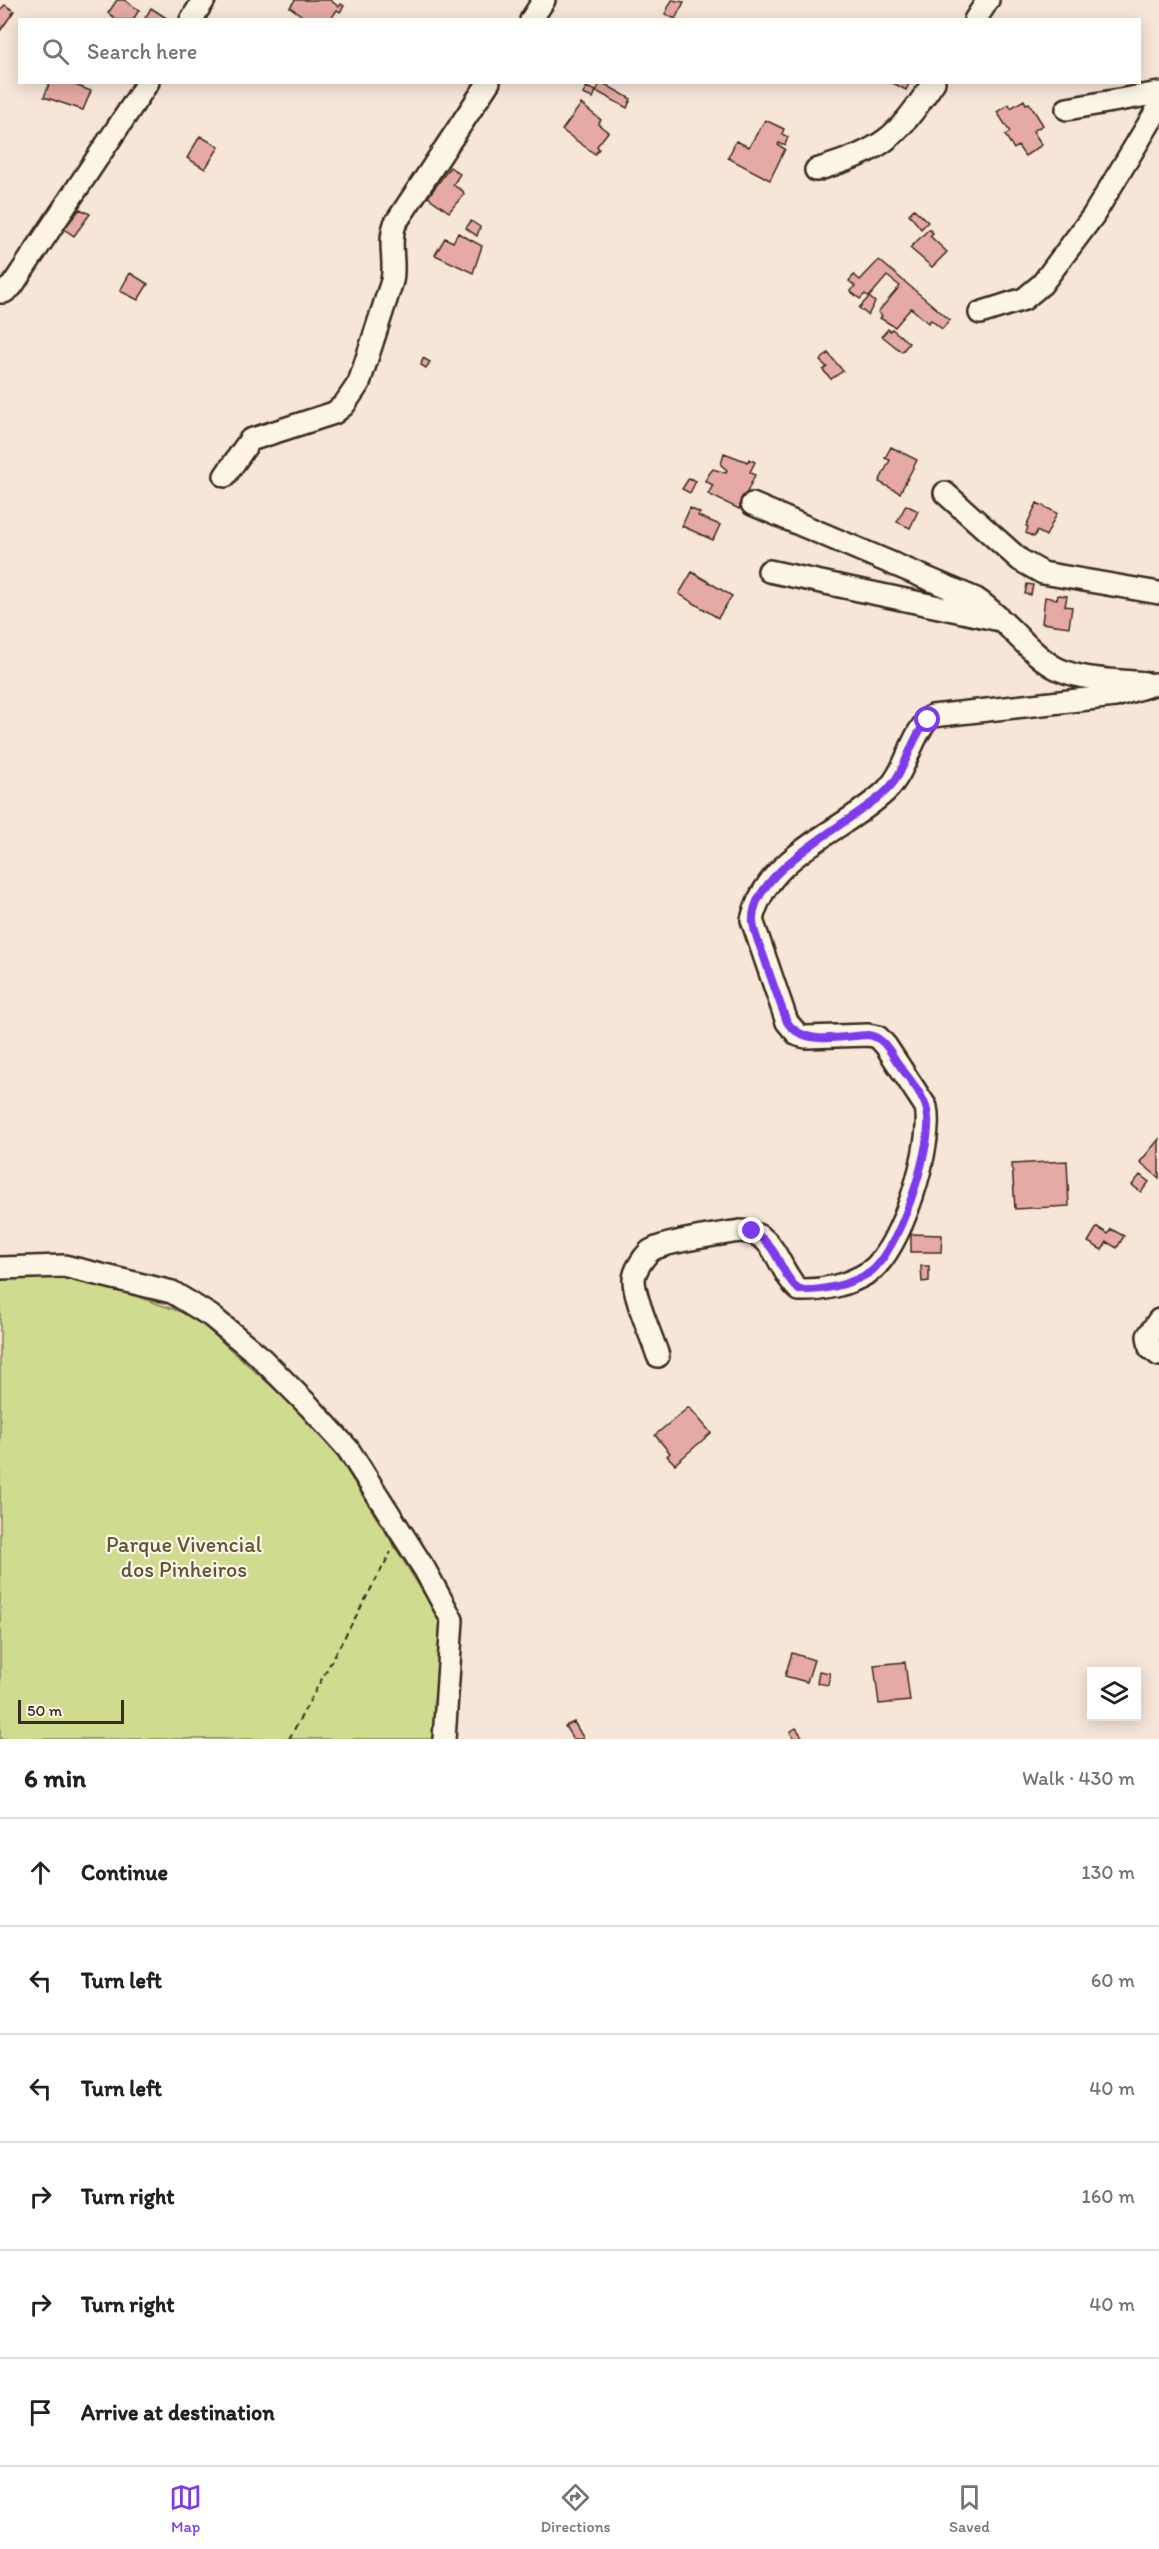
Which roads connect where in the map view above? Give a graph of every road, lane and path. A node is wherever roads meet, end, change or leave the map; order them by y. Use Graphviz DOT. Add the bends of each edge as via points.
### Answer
graph roads {
  1 [pos="204,0"];
  2 [pos="544,0"];
  3 [pos="988,0"];
  4 [pos="192,18"];
  5 [pos="532,18"];
  6 [pos="976,18"];
  7 [pos="147,84"];
  8 [pos="488,84"];
  9 [pos="932,84"];
  10 [pos="1157,94"];
  11 [pos="1067,109"];
  12 [pos="816,170"];
  13 [pos="0,292"];
  14 [pos="980,313"];
  15 [pos="225,477"];
  16 [pos="945,493"];
  17 [pos="752,504"];
  18 [pos="769,570"];
  19 [pos="1159,594"];
  20 [pos="1004,621"];
  21 [pos="1156,684"];
  22 [pos="0,1268"];
  23 [pos="1159,1320"];
  24 [pos="1159,1355"];
  25 [pos="658,1356"];
  26 [pos="401,1534"];
  27 [pos="289,1739"];
  28 [pos="444,1739"];
  1 -- 4 [label="street"];
  2 -- 5 [label="street"];
  3 -- 6 [label="street"];
  7 -- 13 [label="street" via="12,286"];
  8 -- 15 [label="street" via="395,225 392,281 353,395 334,413 250,441"];
  9 -- 12 [label="street" via="891,139 861,156"];
  10 -- 11 [label="street"];
  10 -- 14 [label="street" via="1093,216 1042,284 1024,299"];
  16 -- 19 [label="street" via="1020,560 1043,573"];
  17 -- 20 [label="street" via="956,590 987,606"];
  18 -- 20 [label="street"];
  20 -- 21 [label="street" via="1057,668 1102,679"];
  21 -- 25 [label="street" via="1114,696 932,717 923,725 903,771 887,790 805,849 770,883 755,908 753,920 787,1022 798,1035 806,1037 868,1035 881,1040 926,1107 924,1155 891,1247 869,1273 849,1281 819,1291 799,1290 789,1282 775,1251 752,1231 650,1251 634,1280"];
  22 -- 26 [label="street" via="64,1266 172,1292 211,1316 257,1354 340,1441"];
  23 -- 24 [label="street" via="1148,1336 1150,1348"];
  26 -- 27 [label="path"];
  26 -- 28 [label="street" via="452,1620"];
}
